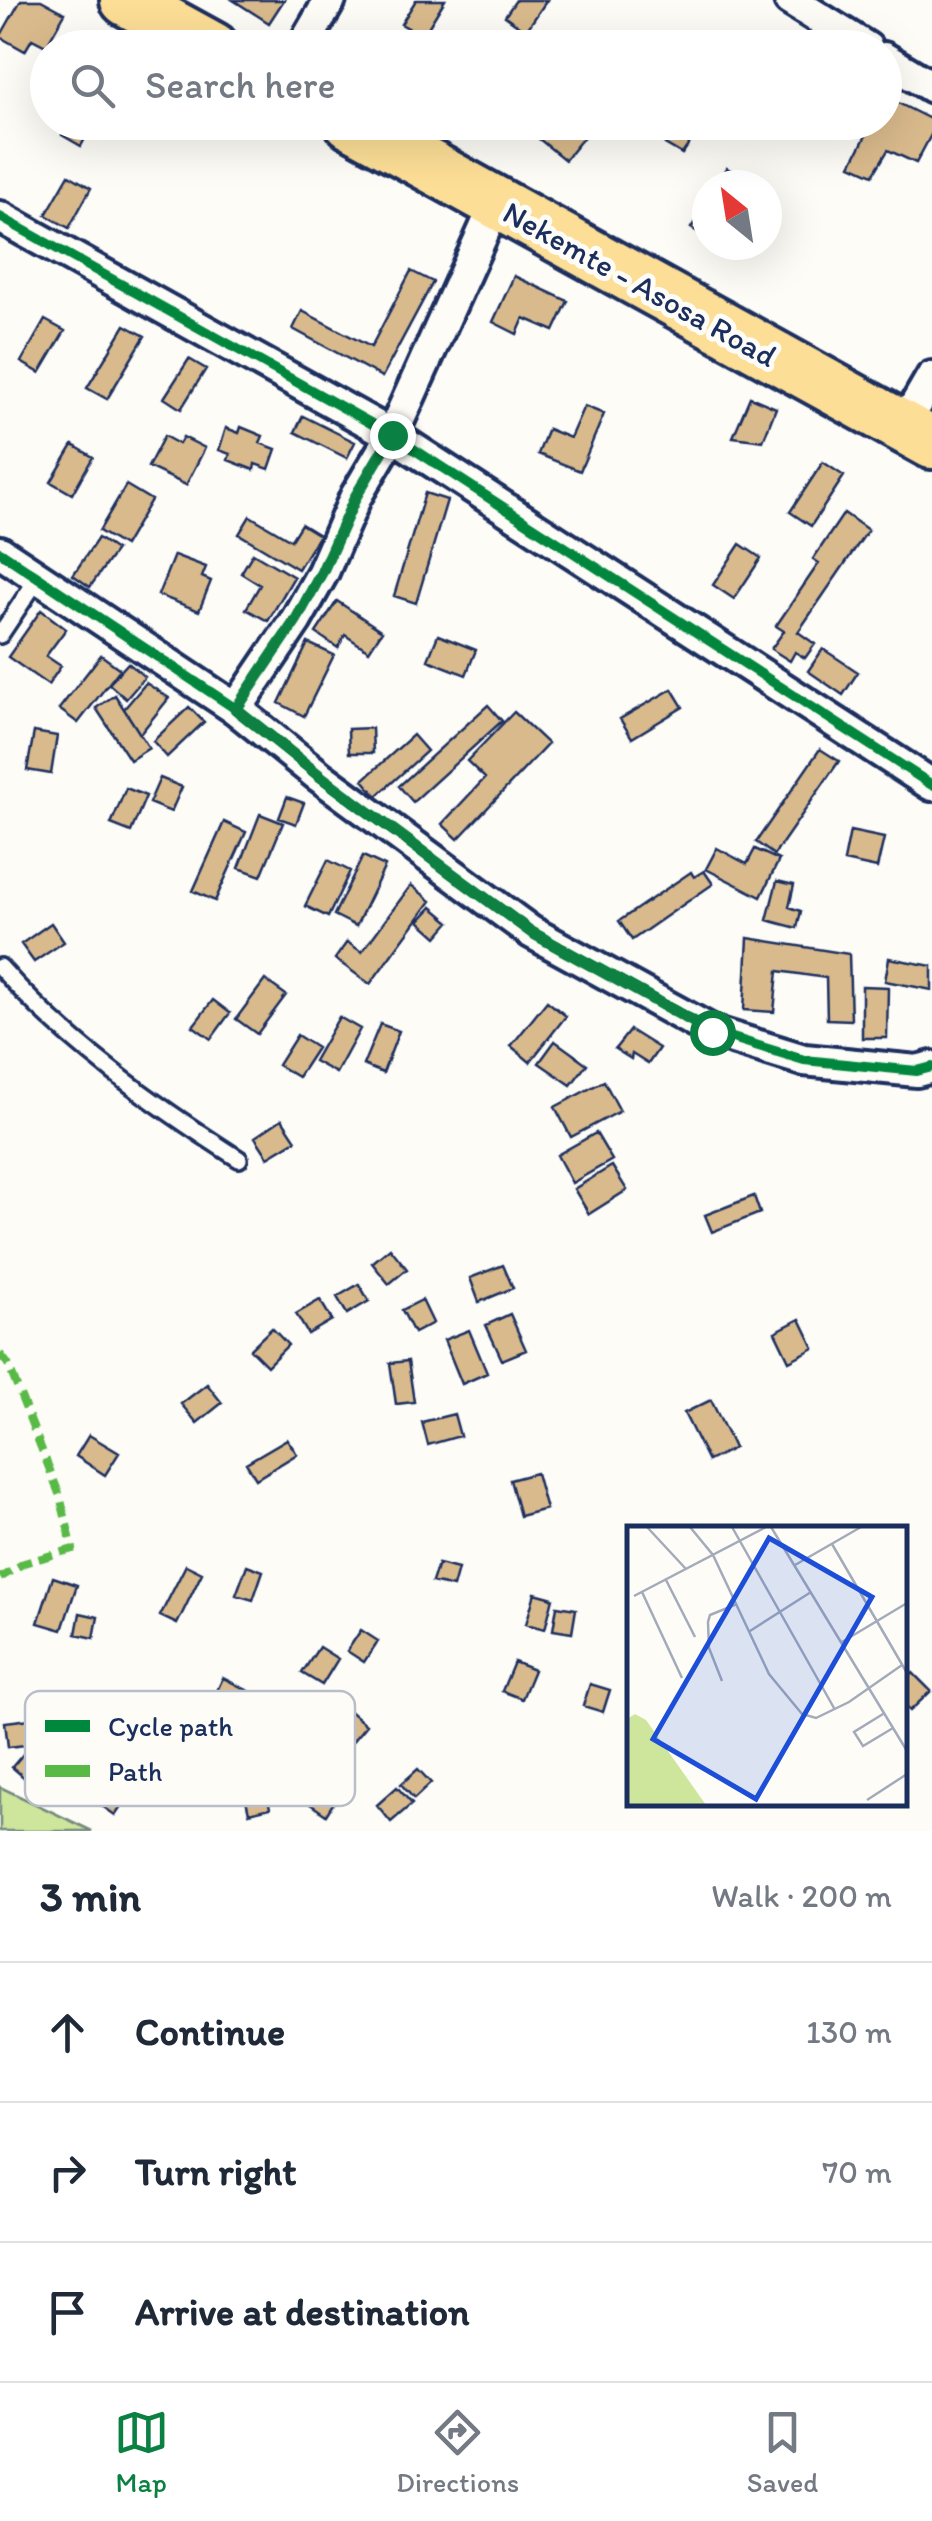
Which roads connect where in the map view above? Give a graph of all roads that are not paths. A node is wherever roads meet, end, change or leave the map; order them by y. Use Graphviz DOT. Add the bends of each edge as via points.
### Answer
graph roads {
  1 [pos="126,0"];
  2 [pos="330,0"];
  3 [pos="790,0"];
  4 [pos="180,30"];
  5 [pos="312,30"];
  6 [pos="839,30"];
  7 [pos="902,69"];
  8 [pos="932,87"];
  9 [pos="382,140"];
  10 [pos="496,204"];
  11 [pos="0,217"];
  12 [pos="932,377"];
  13 [pos="392,435"];
  14 [pos="918,435"];
  15 [pos="0,552"];
  16 [pos="38,578"];
  17 [pos="0,635"];
  18 [pos="236,709"];
  19 [pos="932,786"];
  20 [pos="0,967"];
  21 [pos="932,1067"];
  22 [pos="238,1160"];
  1 -- 4 [label="highway"];
  2 -- 5 [label="street"];
  3 -- 6 [label="street"];
  7 -- 8 [label="street"];
  9 -- 10 [label="highway, Nekemte - Asosa Road"];
  10 -- 13 [label="street"];
  10 -- 14 [label="highway, Nekemte - Asosa Road"];
  11 -- 13 [label="street"];
  12 -- 14 [label="street"];
  13 -- 18 [label="street" via="296,620"];
  13 -- 19 [label="street"];
  15 -- 16 [label="street"];
  16 -- 17 [label="lane"];
  16 -- 18 [label="street"];
  18 -- 21 [label="street" via="531,932 712,1032 804,1060"];
  20 -- 22 [label="lane" via="71,1039"];
}
